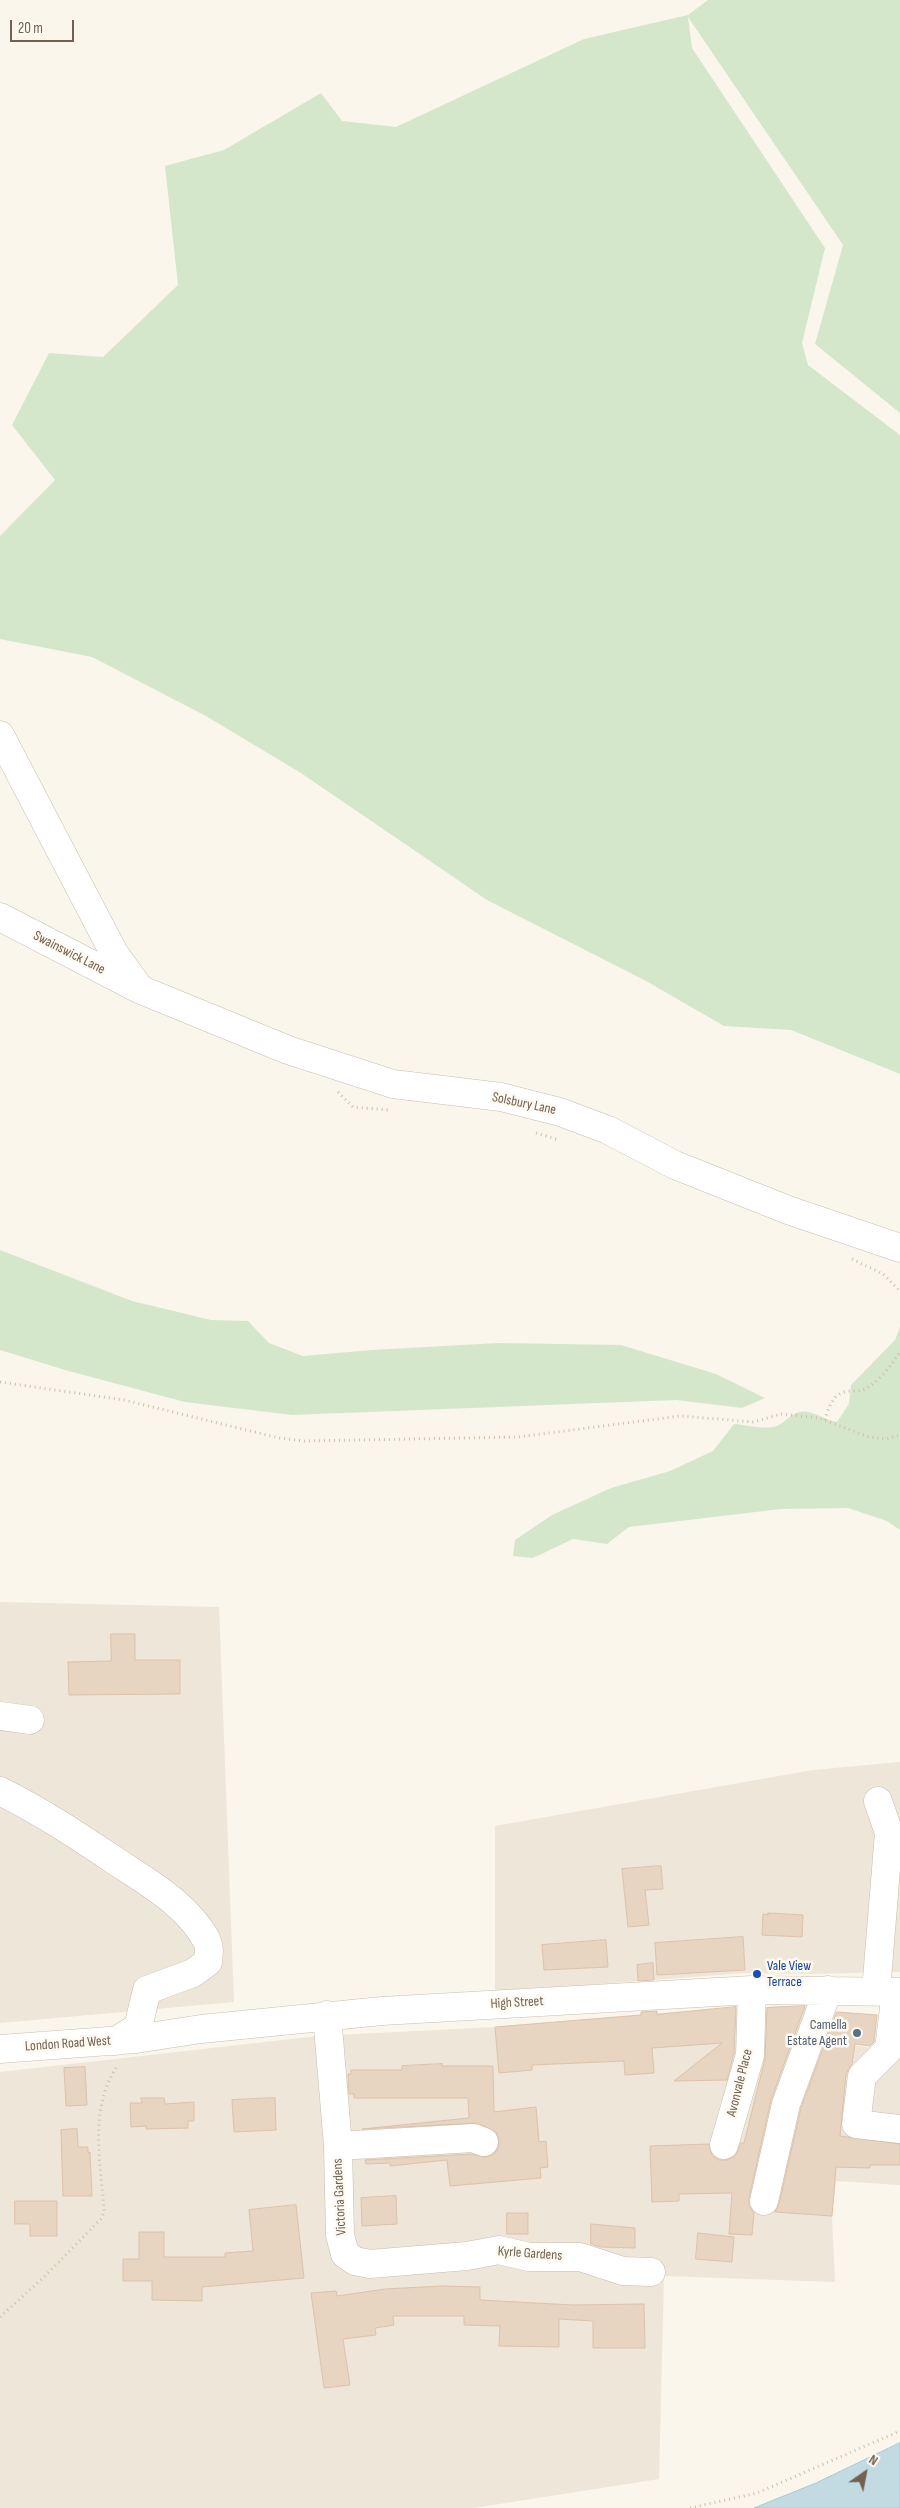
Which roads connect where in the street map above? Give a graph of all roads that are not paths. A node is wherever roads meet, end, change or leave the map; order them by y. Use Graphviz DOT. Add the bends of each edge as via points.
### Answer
graph roads {
  1 [pos="0,735"];
  2 [pos="0,917"];
  3 [pos="139,989"];
  4 [pos="900,1248"];
  5 [pos="0,1716"];
  6 [pos="30,1720"];
  7 [pos="0,1792"];
  8 [pos="878,1801"];
  9 [pos="752,1990"];
  10 [pos="828,1990"];
  11 [pos="891,1991"];
  12 [pos="326,2015"];
  13 [pos="126,2040"];
  14 [pos="0,2049"];
  15 [pos="894,2057"];
  16 [pos="900,2129"];
  17 [pos="484,2142"];
  18 [pos="724,2145"];
  19 [pos="338,2146"];
  20 [pos="764,2202"];
  21 [pos="467,2256"];
  22 [pos="651,2272"];
  1 -- 3 [label="street" via="114,953"];
  2 -- 3 [label="street, Swainswick Lane"];
  3 -- 4 [label="street, Solsbury Lane" via="288,1050 393,1084 501,1097 560,1112 608,1130 692,1172 788,1210"];
  5 -- 6 [label="street"];
  7 -- 13 [label="street" via="70,1831 161,1890 188,1916 206,1940 210,1950 208,1962 193,1973 147,1990 138,2027"];
  8 -- 11 [label="street" via="889,1833"];
  9 -- 10 [label="street, High Street"];
  9 -- 12 [label="street, High Street"];
  9 -- 18 [label="street, Avonvale Place" via="750,2055"];
  10 -- 11 [label="street, High Street"];
  10 -- 20 [label="street" via="786,2104"];
  11 -- 15 [label="street"];
  12 -- 13 [label="street, High Street"];
  12 -- 19 [label="street, Victoria Gardens"];
  13 -- 14 [label="street, London Road West"];
  15 -- 16 [label="street" via="862,2076 856,2124"];
  17 -- 19 [label="street" via="473,2138"];
  19 -- 21 [label="street, Victoria Gardens" via="340,2235 344,2254 354,2261 370,2264"];
  21 -- 22 [label="street, Kyrle Gardens" via="509,2251 529,2257 580,2257 623,2271"];
}
